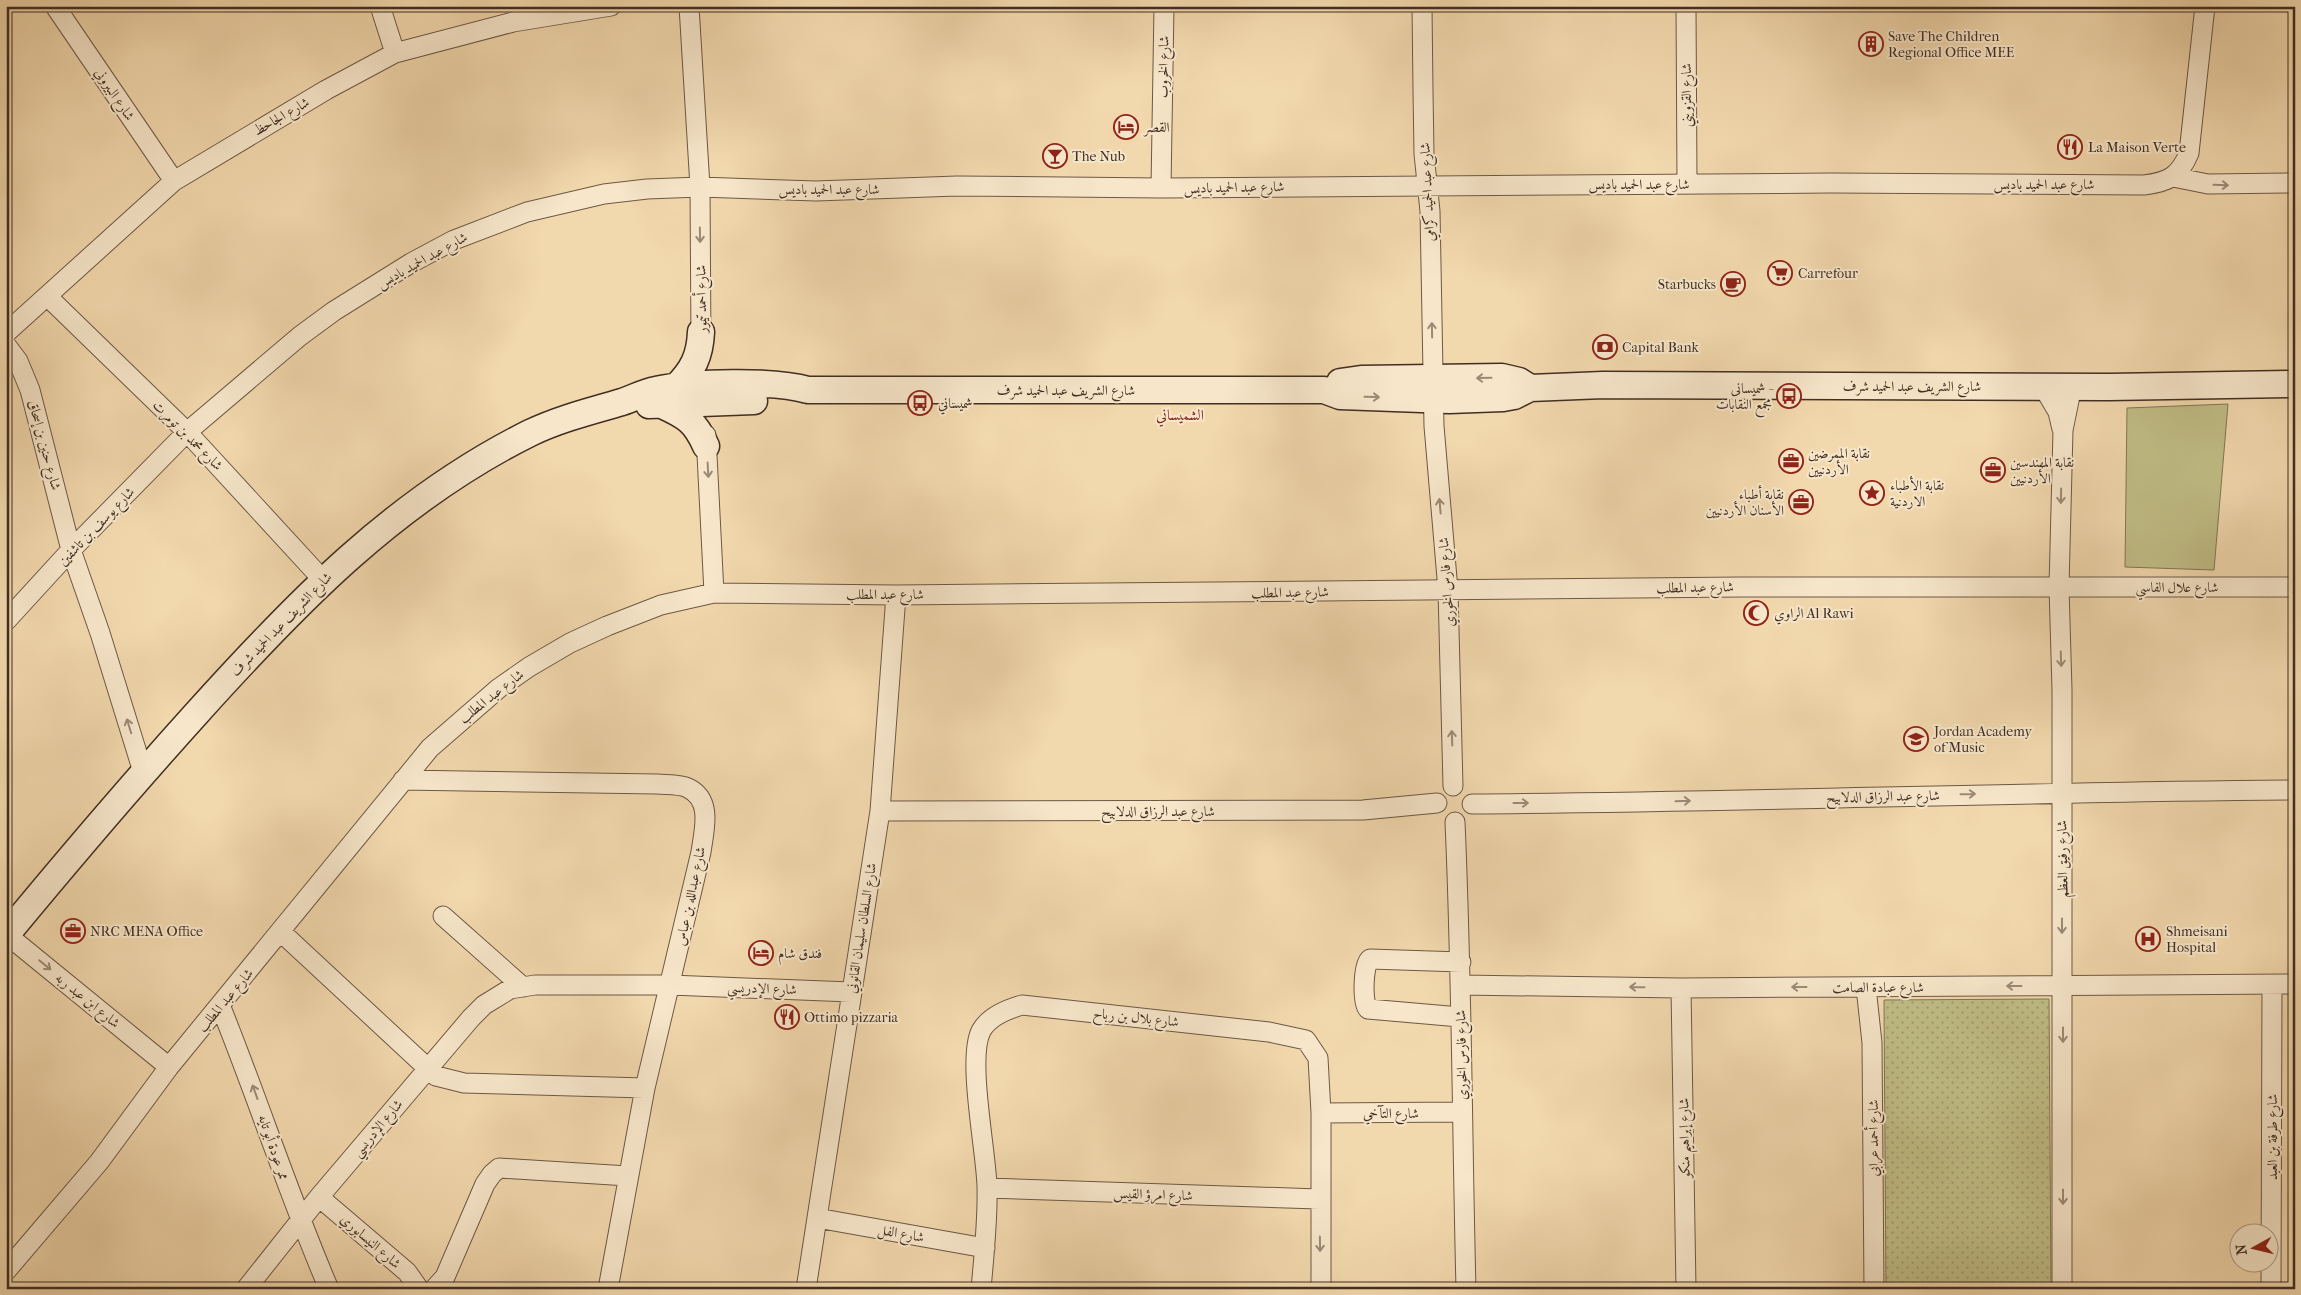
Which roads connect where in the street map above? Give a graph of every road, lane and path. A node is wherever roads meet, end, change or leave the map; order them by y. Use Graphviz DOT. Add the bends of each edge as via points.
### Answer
graph roads {
  1 [pos="55,6"];
  2 [pos="380,6"];
  3 [pos="611,6"];
  4 [pos="688,6"];
  5 [pos="1164,6"];
  6 [pos="1422,6"];
  7 [pos="1686,6"];
  8 [pos="2205,6"];
  9 [pos="395,53"];
  10 [pos="2173,176"];
  11 [pos="174,181"];
  12 [pos="2295,183"];
  13 [pos="1687,184"];
  14 [pos="1428,186"];
  15 [pos="700,187"];
  16 [pos="1161,188"];
  17 [pos="47,296"];
  18 [pos="701,332"];
  19 [pos="6,333"];
  20 [pos="6,345"];
  21 [pos="2295,384"];
  22 [pos="2042,385"];
  23 [pos="2072,386"];
  24 [pos="1433,389"];
  25 [pos="703,394"];
  26 [pos="669,396"];
  27 [pos="2063,430"];
  28 [pos="187,432"];
  29 [pos="706,446"];
  30 [pos="71,550"];
  31 [pos="322,580"];
  32 [pos="2295,587"];
  33 [pos="2059,588"];
  34 [pos="1448,590"];
  35 [pos="714,592"];
  36 [pos="896,595"];
  37 [pos="6,621"];
  38 [pos="143,772"];
  39 [pos="403,780"];
  40 [pos="1453,786"];
  41 [pos="2295,790"];
  42 [pos="2061,792"];
  43 [pos="1436,803"];
  44 [pos="1472,804"];
  45 [pos="880,811"];
  46 [pos="1455,822"];
  47 [pos="443,916"];
  48 [pos="281,932"];
  49 [pos="6,935"];
  50 [pos="1461,962"];
  51 [pos="1461,984"];
  52 [pos="2295,984"];
  53 [pos="670,985"];
  54 [pos="2272,985"];
  55 [pos="523,986"];
  56 [pos="2063,986"];
  57 [pos="1866,987"];
  58 [pos="1681,988"];
  59 [pos="851,992"];
  60 [pos="220,1005"];
  61 [pos="1460,1017"];
  62 [pos="170,1067"];
  63 [pos="427,1069"];
  64 [pos="645,1088"];
  65 [pos="1462,1112"];
  66 [pos="1321,1113"];
  67 [pos="628,1176"];
  68 [pos="987,1188"];
  69 [pos="319,1197"];
  70 [pos="1320,1199"];
  71 [pos="817,1218"];
  72 [pos="300,1221"];
  73 [pos="985,1248"];
  74 [pos="6,1271"];
  75 [pos="246,1289"];
  76 [pos="329,1289"];
  77 [pos="419,1289"];
  78 [pos="434,1289"];
  79 [pos="608,1289"];
  80 [pos="806,1289"];
  81 [pos="981,1289"];
  82 [pos="1321,1289"];
  83 [pos="1466,1289"];
  84 [pos="1686,1289"];
  85 [pos="1874,1289"];
  86 [pos="2062,1289"];
  87 [pos="2271,1289"];
  1 -- 11 [label="street, شارع البيروني"];
  2 -- 9 [label="street"];
  3 -- 9 [label="street, شارع الجاحظ" via="513,22"];
  4 -- 15 [label="street, شارع أحمد تيمور"];
  5 -- 16 [label="street, شارع الخروب"];
  6 -- 14 [label="street, شارع عبد الحميد كرامي" via="1424,154"];
  7 -- 13 [label="street, شارع القزويني"];
  8 -- 10 [label="street" via="2189,154 2183,169"];
  9 -- 11 [label="street, شارع الجاحظ" via="232,144"];
  10 -- 12 [label="street, one-way" via="2208,184"];
  10 -- 13 [label="street, شارع عبد الحميد باديس" via="2160,183 2144,185"];
  11 -- 17 [label="street, شارع الجاحظ"];
  13 -- 14 [label="street, شارع عبد الحميد باديس"];
  14 -- 16 [label="street, شارع عبد الحميد باديس"];
  24 -- 14 [label="street, شارع عبد الحميد كرامي, one-way"];
  15 -- 16 [label="street, شارع عبد الحميد باديس" via="816,191 957,186"];
  15 -- 18 [label="street, شارع أحمد تيمور, one-way"];
  15 -- 28 [label="street, شارع عبد الحميد باديس" via="647,189 569,202 527,212 454,240 334,311"];
  17 -- 19 [label="street, شارع الجاحظ"];
  17 -- 28 [label="street, شارع محمد بن تومرت"];
  18 -- 25 [label="street, شارع أحمد تيمور"];
  18 -- 26 [label="street" via="698,356 691,372"];
  20 -- 30 [label="street, شارع حنين بن إسحاق" via="18,362 30,390"];
  21 -- 23 [label="street, شارع الشريف عبد الحميد شرف"];
  22 -- 23 [label="street, شارع الشريف عبد الحميد شرف"];
  22 -- 24 [label="street, شارع الشريف عبد الحميد شرف" via="1712,384 1530,388 1511,378"];
  22 -- 27 [label="street, شارع رفيق العظم" via="2058,412"];
  23 -- 27 [label="street, شارع رفيق العظم"];
  24 -- 25 [label="street, شارع الشريف عبد الحميد شرف" via="1351,380 1340,381 1324,390 808,390 782,400"];
  34 -- 24 [label="street, شارع فارس الخوري, one-way"];
  25 -- 26 [label="street, شارع الشريف عبد الحميد شرف"];
  25 -- 29 [label="street, شارع أحمد تيمور"];
  26 -- 29 [label="street" via="699,430"];
  26 -- 31 [label="street, شارع الشريف عبد الحميد شرف" via="625,401 591,410 533,432 494,452 416,503"];
  27 -- 33 [label="street, شارع رفيق العظم, one-way"];
  28 -- 30 [label="street, شارع يوسف بن تاشفين"];
  28 -- 31 [label="street, شارع محمد بن تومرت"];
  29 -- 35 [label="street, شارع أحمد تيمور, one-way"];
  30 -- 37 [label="street, شارع يوسف بن تاشفين"];
  38 -- 30 [label="street, شارع حنين بن إسحاق, one-way"];
  31 -- 38 [label="street, شارع الشريف عبد الحميد شرف"];
  32 -- 33 [label="street, شارع علال الفاسي"];
  33 -- 34 [label="street, شارع عبد المطلب"];
  33 -- 42 [label="street, شارع رفيق العظم, one-way"];
  34 -- 36 [label="street, شارع عبد المطلب"];
  40 -- 34 [label="street, شارع فارس الخوري, one-way"];
  35 -- 36 [label="street, شارع عبد المطلب"];
  35 -- 39 [label="street, شارع عبد المطلب" via="661,605 607,626 529,667 452,726"];
  36 -- 45 [label="street, شارع السلطان سليمان القانوني"];
  38 -- 49 [label="street, شارع الشريف عبد الحميد شرف"];
  39 -- 48 [label="street, شارع عبد المطلب"];
  39 -- 53 [label="street, شارع عبدالله بن عباس" via="656,784 687,787 698,795 704,804 705,815 701,852"];
  40 -- 43 [label="street" via="1440,794"];
  40 -- 44 [label="street" via="1469,793"];
  41 -- 42 [label="street, شارع عبد الرزاق الدلابيح"];
  44 -- 42 [label="street, شارع عبد الرزاق الدلابيح, one-way"];
  42 -- 56 [label="street, شارع رفيق العظم, one-way"];
  43 -- 45 [label="street, شارع عبد الرزاق الدلابيح" via="1363,810"];
  43 -- 46 [label="street" via="1444,819"];
  44 -- 46 [label="street" via="1467,817"];
  45 -- 59 [label="street, شارع السلطان سليمان القانوني"];
  46 -- 50 [label="street, شارع فارس الخوري"];
  47 -- 55 [label="street"];
  48 -- 60 [label="street, شارع عبد المطلب"];
  48 -- 63 [label="street"];
  49 -- 62 [label="street, شارع ابن عبد ربه, one-way"];
  50 -- 51 [label="street, شارع فارس الخوري"];
  50 -- 61 [label="street" via="1370,959 1366,964 1364,1000 1368,1009"];
  58 -- 51 [label="street, شارع عبادة الصامت, one-way"];
  51 -- 61 [label="street, شارع فارس الخوري"];
  52 -- 54 [label="street, شارع عبادة الصامت"];
  53 -- 55 [label="street, شارع الإدريسي"];
  53 -- 59 [label="street, شارع الإدريسي"];
  53 -- 64 [label="street, شارع عبدالله بن عباس"];
  54 -- 56 [label="street, شارع عبادة الصامت"];
  54 -- 87 [label="street, شارع طرفة بن العبد"];
  55 -- 63 [label="street, شارع الإدريسي" via="510,989 484,1005"];
  56 -- 57 [label="street, شارع عبادة الصامت, one-way"];
  56 -- 86 [label="street, شارع رفيق العظم, one-way"];
  57 -- 58 [label="street, شارع عبادة الصامت, one-way"];
  57 -- 85 [label="street, شارع أحمد عرابي" via="1872,1043"];
  58 -- 84 [label="street, شارع إبراهيم منكو"];
  59 -- 71 [label="street, شارع السلطان سليمان القانوني"];
  60 -- 62 [label="street, شارع عبد المطلب"];
  72 -- 60 [label="street, ممر عودة أبو تايه, one-way"];
  61 -- 65 [label="street, شارع فارس الخوري"];
  62 -- 74 [label="street, شارع عبد المطلب" via="99,1162"];
  63 -- 64 [label="street" via="436,1076 464,1083"];
  63 -- 69 [label="street, شارع الإدريسي"];
  64 -- 67 [label="street, شارع عبدالله بن عباس"];
  65 -- 66 [label="street, شارع التآخي"];
  65 -- 83 [label="street, شارع فارس الخوري"];
  66 -- 68 [label="street, شارع بلال بن رباح" via="1318,1058 1306,1040 1297,1036 1022,1005 992,1018 982,1030 976,1048"];
  66 -- 70 [label="street, شارع بلال بن رباح"];
  67 -- 78 [label="street" via="499,1168 486,1184 445,1277"];
  67 -- 79 [label="street, شارع عبدالله بن عباس"];
  68 -- 70 [label="street, شارع امرؤ القيس"];
  68 -- 73 [label="street, شارع بلال بن رباح"];
  69 -- 72 [label="street, شارع الإدريسي"];
  69 -- 77 [label="street, شارع النيسابوري" via="407,1272"];
  70 -- 82 [label="street, شارع بلال بن رباح, one-way"];
  71 -- 73 [label="street, شارع الفل"];
  71 -- 80 [label="street, شارع السلطان سليمان القانوني"];
  72 -- 75 [label="street, شارع الإدريسي"];
  72 -- 76 [label="street, ممر عودة أبو تايه"];
  73 -- 81 [label="street, شارع بلال بن رباح"];
}
